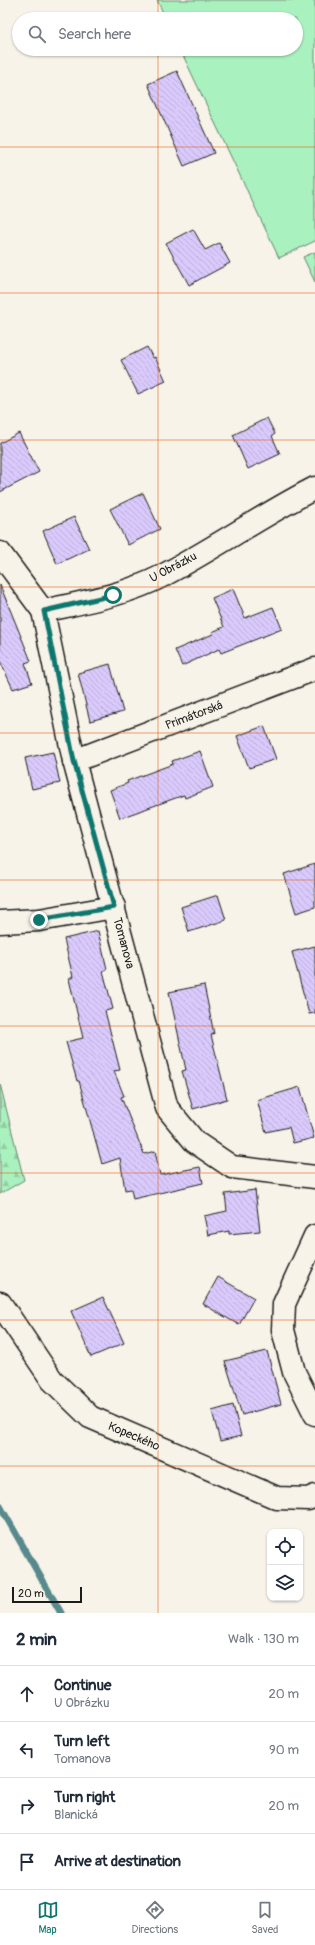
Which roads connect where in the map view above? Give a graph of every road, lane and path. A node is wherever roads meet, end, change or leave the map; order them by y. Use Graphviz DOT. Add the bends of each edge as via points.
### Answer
graph roads {
  1 [pos="315,488"];
  2 [pos="0,553"];
  3 [pos="44,611"];
  4 [pos="315,669"];
  5 [pos="74,761"];
  6 [pos="114,907"];
  7 [pos="0,922"];
  8 [pos="315,1177"];
  9 [pos="315,1236"];
  10 [pos="0,1303"];
  11 [pos="315,1414"];
  12 [pos="315,1496"];
  1 -- 3 [label="street, U Obrázku" via="162,576 113,595"];
  2 -- 3 [label="street"];
  3 -- 5 [label="street, Tomanova"];
  4 -- 5 [label="street, Primátorská"];
  5 -- 6 [label="street, Tomanova"];
  6 -- 7 [label="street" via="39,920"];
  6 -- 8 [label="street, Tomanova" via="167,1108 195,1142 232,1167"];
  9 -- 11 [label="street" via="284,1304 283,1330 294,1372"];
  10 -- 12 [label="street, Kopeckého" via="52,1380 90,1417 278,1498 308,1499"];
}
